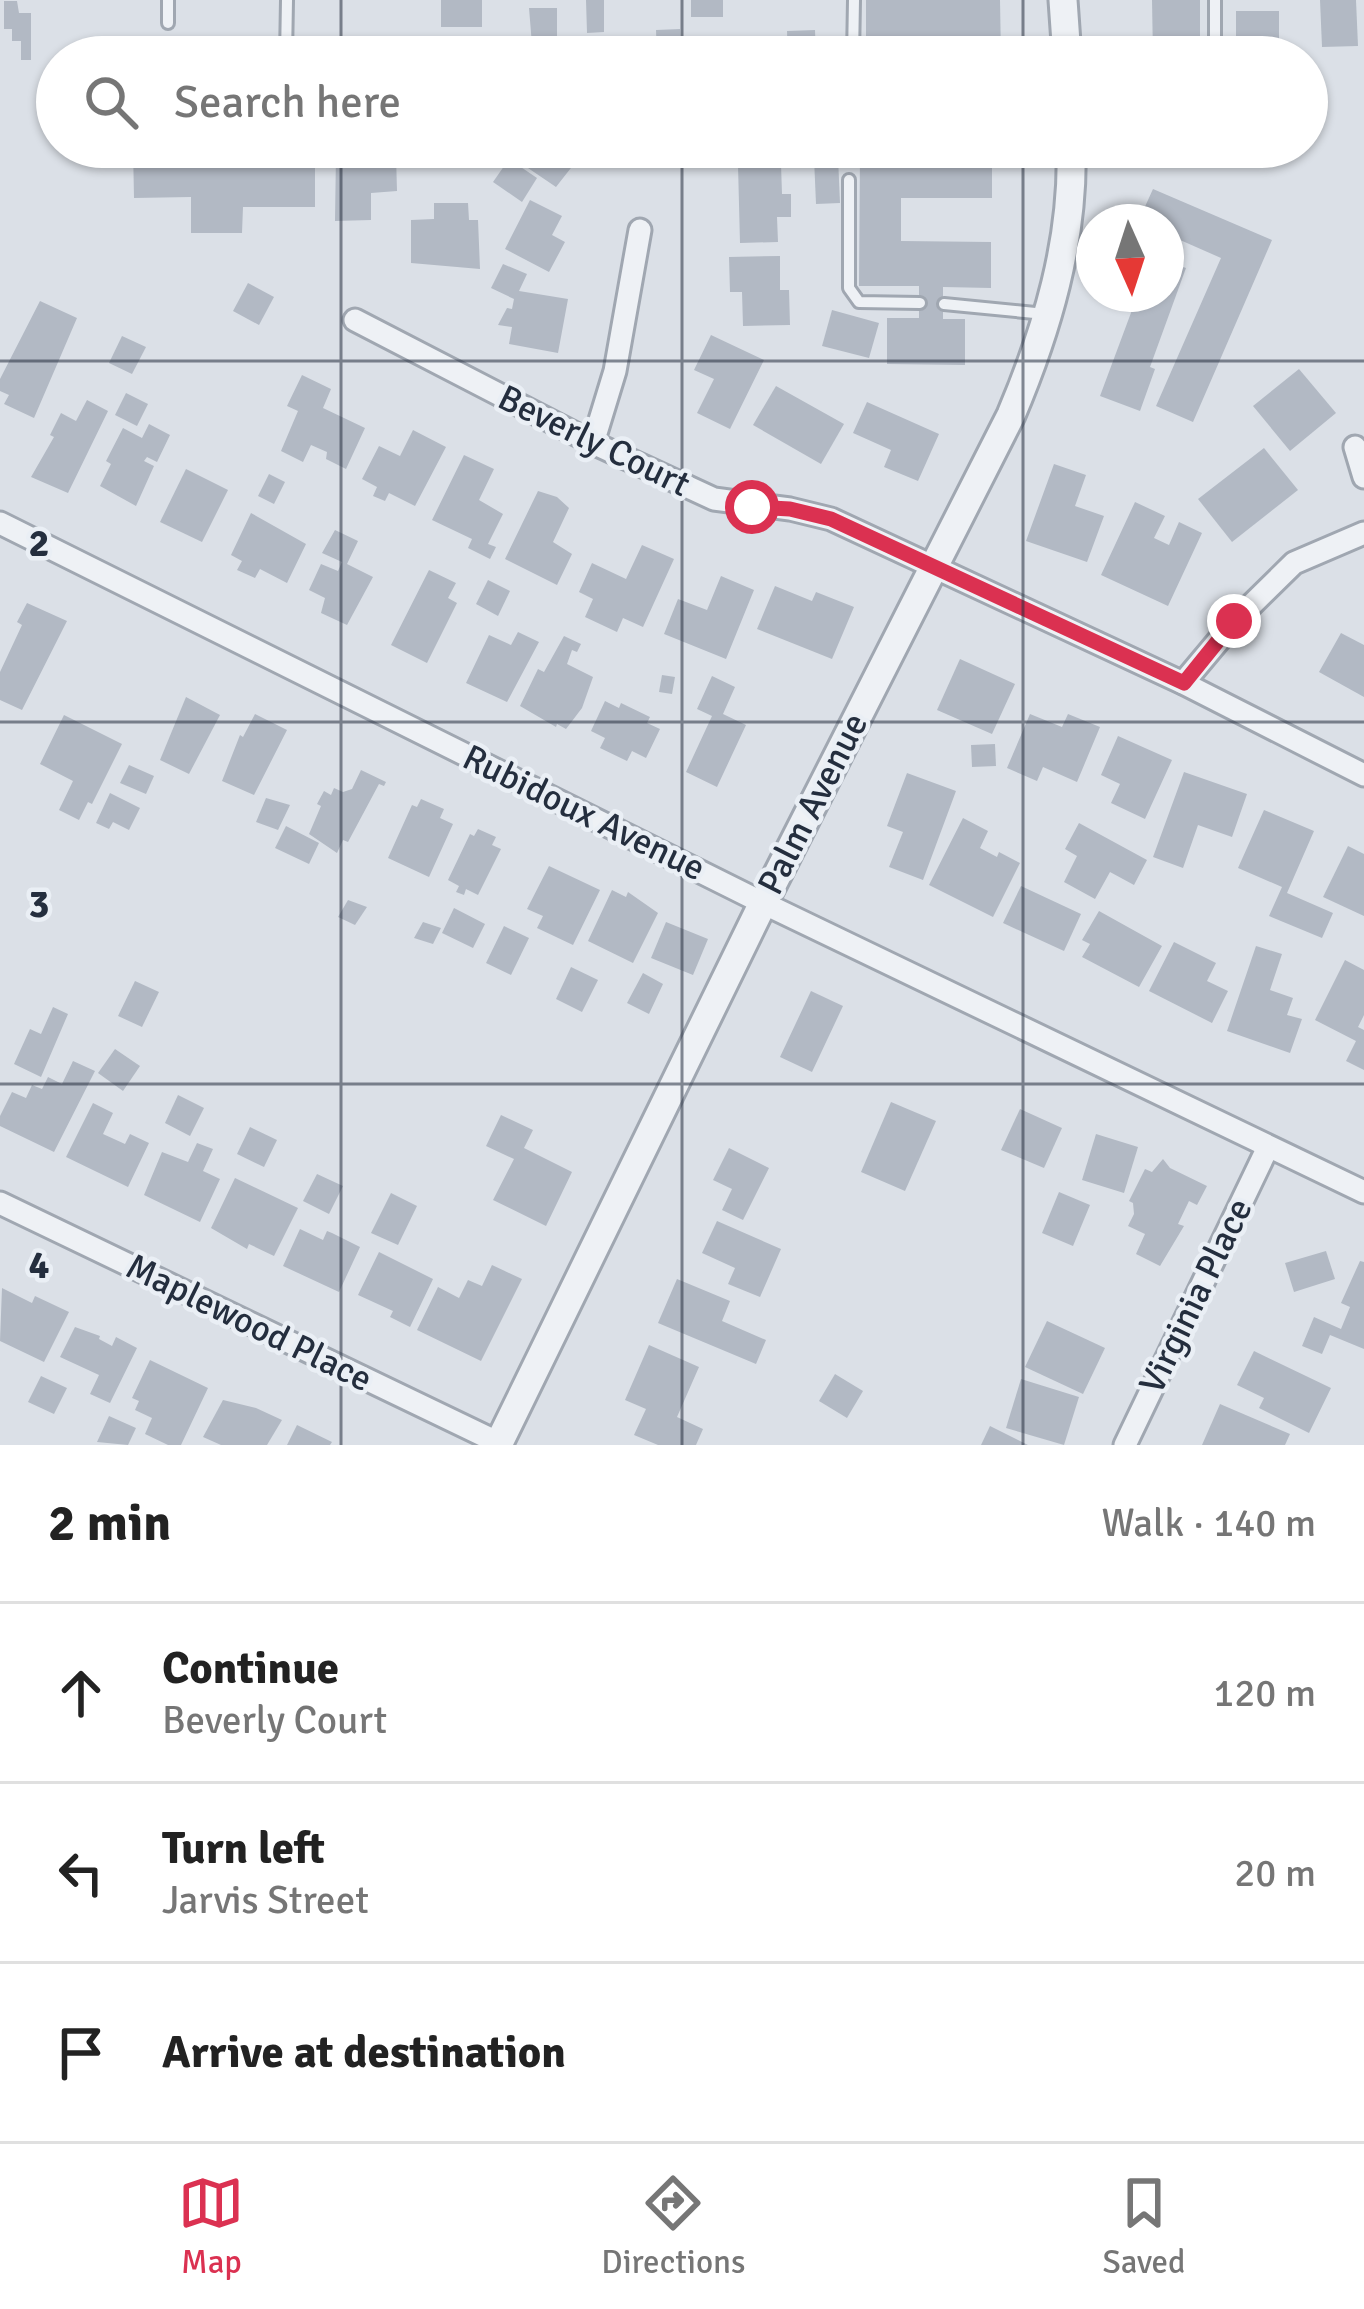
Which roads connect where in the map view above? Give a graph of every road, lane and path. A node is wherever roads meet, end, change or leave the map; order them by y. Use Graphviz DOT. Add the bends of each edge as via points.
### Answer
graph roads {
  1 [pos="168,0"];
  2 [pos="286,0"];
  3 [pos="854,0"];
  4 [pos="1064,0"];
  5 [pos="1215,0"];
  6 [pos="168,22"];
  7 [pos="286,36"];
  8 [pos="853,36"];
  9 [pos="1066,36"];
  10 [pos="1215,36"];
  11 [pos="1070,168"];
  12 [pos="849,180"];
  13 [pos="640,230"];
  14 [pos="920,303"];
  15 [pos="944,304"];
  16 [pos="1048,315"];
  17 [pos="355,320"];
  18 [pos="593,443"];
  19 [pos="1355,447"];
  20 [pos="1364,477"];
  21 [pos="0,524"];
  22 [pos="1364,533"];
  23 [pos="934,568"];
  24 [pos="1184,683"];
  25 [pos="1364,775"];
  26 [pos="763,903"];
  27 [pos="1268,1147"];
  28 [pos="1364,1192"];
  29 [pos="0,1203"];
  30 [pos="498,1444"];
  31 [pos="1125,1445"];
  1 -- 6 [label="lane"];
  2 -- 7 [label="lane"];
  3 -- 8 [label="lane"];
  4 -- 9 [label="street"];
  5 -- 10 [label="lane"];
  11 -- 16 [label="street, Palm Avenue"];
  12 -- 14 [label="lane" via="848,288 860,302"];
  13 -- 18 [label="street"];
  15 -- 16 [label="lane"];
  16 -- 23 [label="street, Palm Avenue" via="1011,415"];
  17 -- 18 [label="street, Beverly Court"];
  18 -- 23 [label="street, Beverly Court" via="714,499 831,519"];
  19 -- 20 [label="street"];
  21 -- 26 [label="street, Rubidoux Avenue"];
  22 -- 24 [label="street" via="1294,563"];
  23 -- 24 [label="street, Beverly Court"];
  23 -- 26 [label="street, Palm Avenue"];
  24 -- 25 [label="street, Beverly Court"];
  26 -- 27 [label="street, Rubidoux Avenue"];
  26 -- 30 [label="street, Palm Avenue"];
  27 -- 28 [label="street, Rubidoux Avenue"];
  27 -- 31 [label="street, Virginia Place"];
  29 -- 30 [label="street, Maplewood Place"];
}
